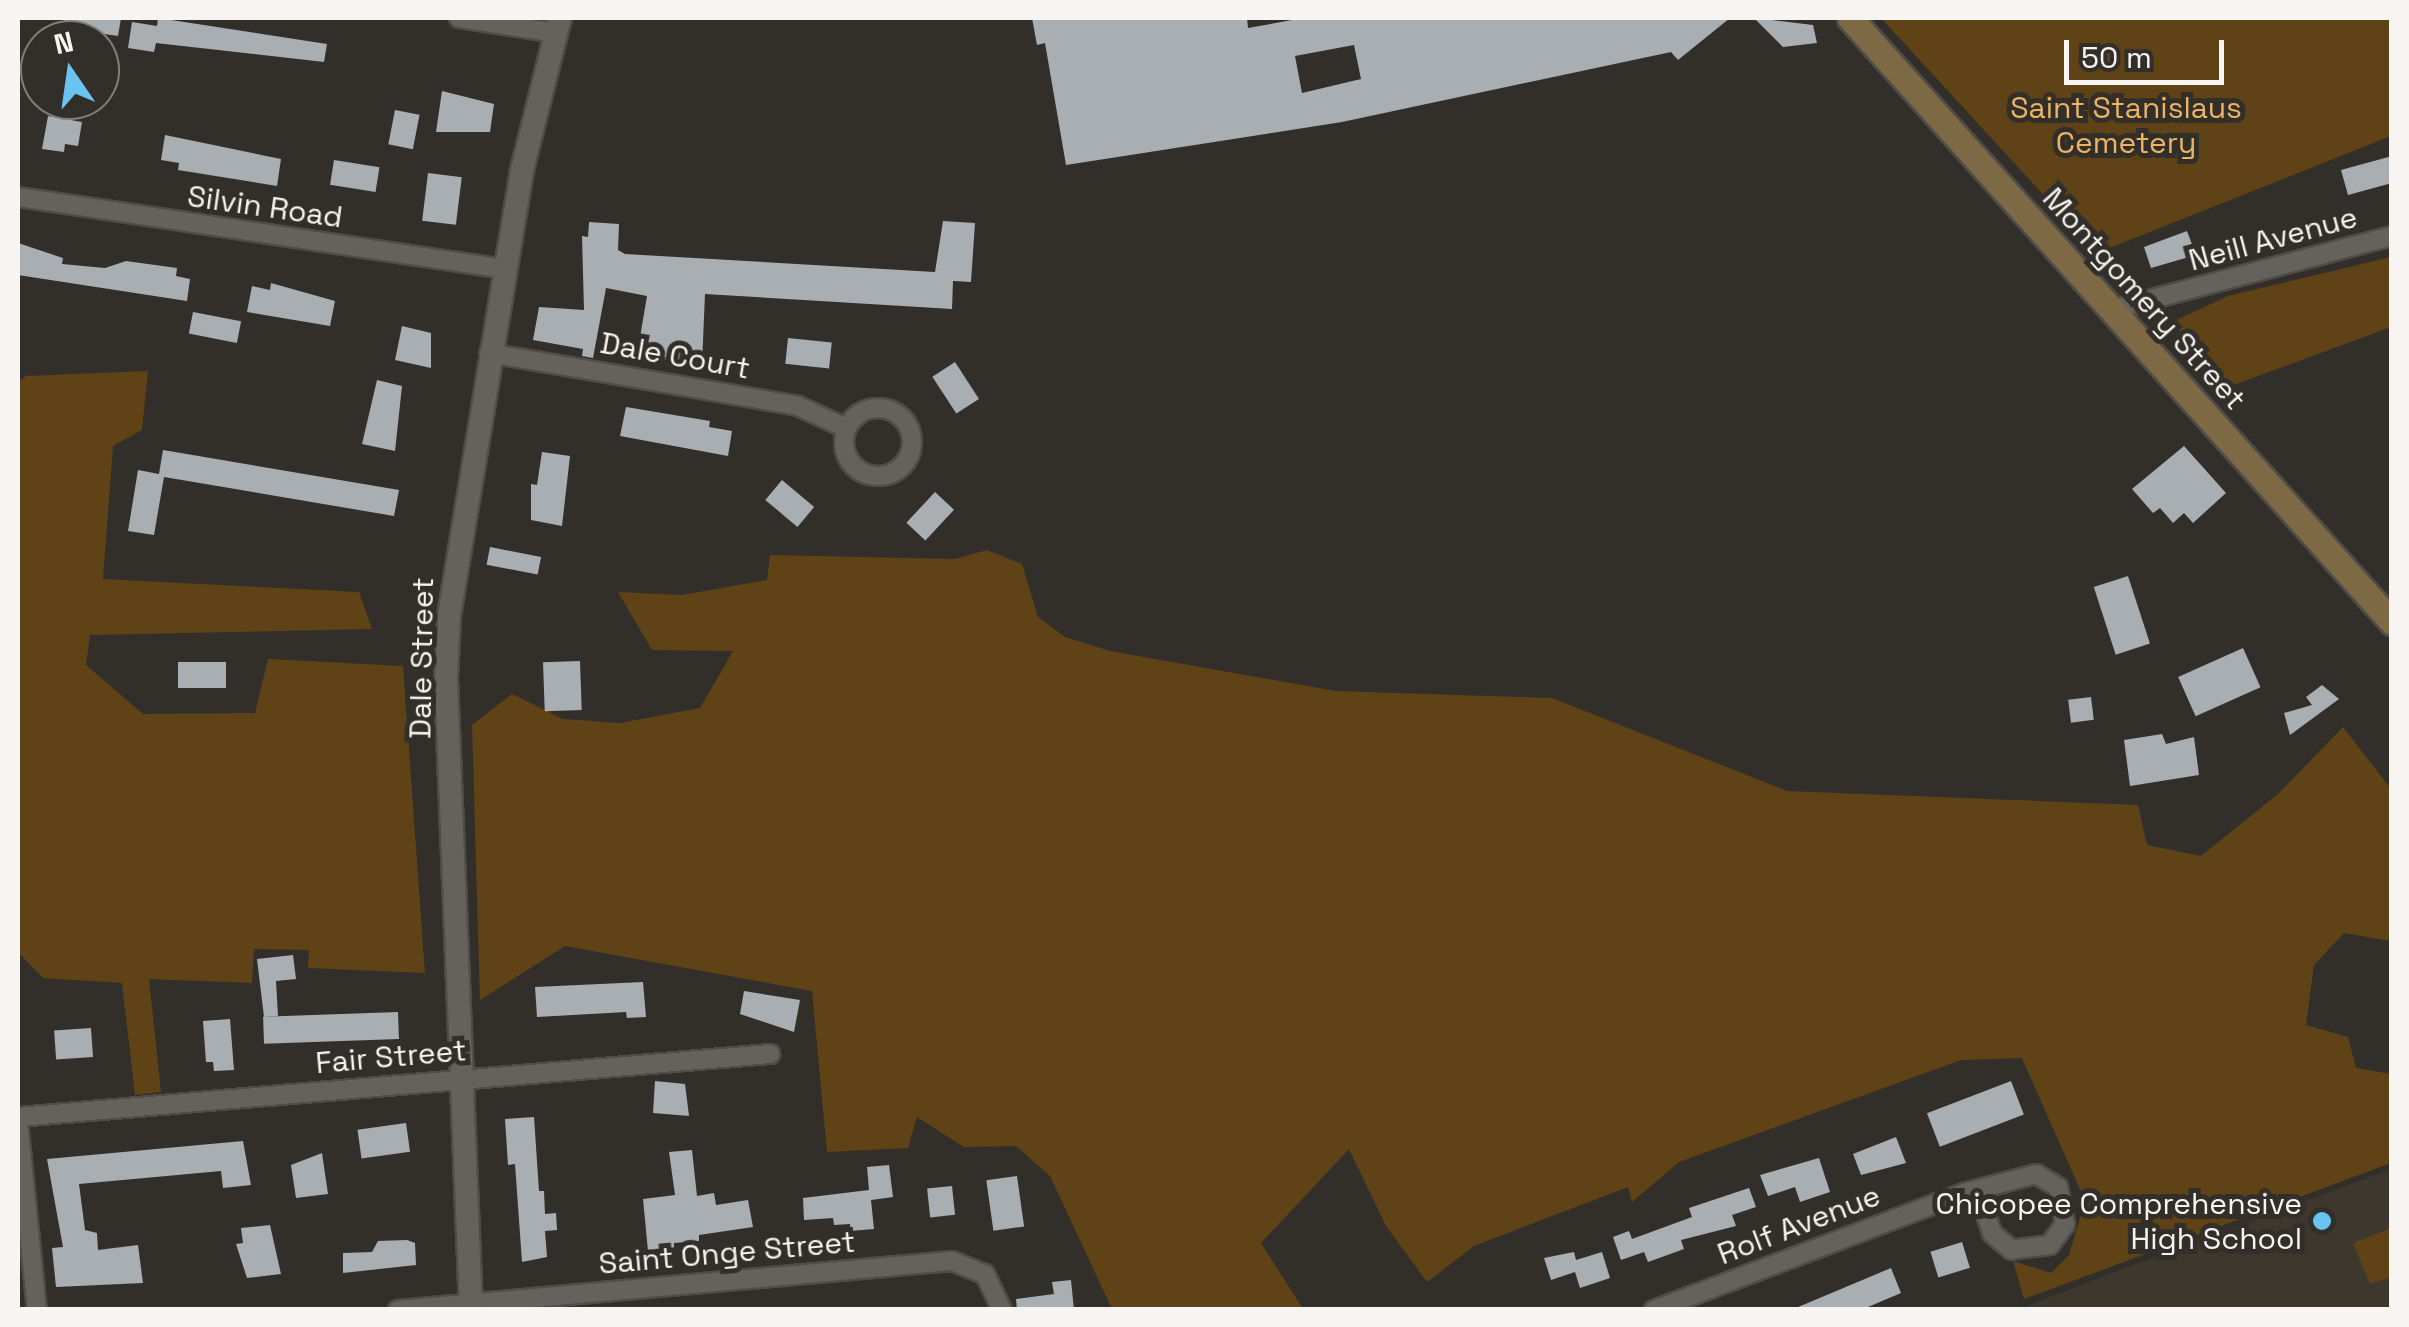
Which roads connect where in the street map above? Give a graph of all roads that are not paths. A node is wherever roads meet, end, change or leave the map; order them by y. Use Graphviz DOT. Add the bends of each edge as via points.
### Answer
graph roads {
  1 [pos="460,18"];
  2 [pos="1850,18"];
  3 [pos="558,25"];
  4 [pos="18,197"];
  5 [pos="2392,236"];
  6 [pos="504,269"];
  7 [pos="2110,310"];
  8 [pos="489,354"];
  9 [pos="846,428"];
  10 [pos="2392,622"];
  11 [pos="770,1054"];
  12 [pos="461,1078"];
  13 [pos="18,1119"];
  14 [pos="1964,1192"];
  15 [pos="470,1306"];
  16 [pos="37,1310"];
  17 [pos="398,1310"];
  18 [pos="1002,1310"];
  19 [pos="1654,1310"];
  1 -- 3 [label="street"];
  2 -- 7 [label="main road, Montgomery Street"];
  3 -- 6 [label="street, Dale Street"];
  4 -- 6 [label="street, Silvin Road"];
  5 -- 7 [label="street, Neill Avenue"];
  6 -- 8 [label="street, Dale Street"];
  7 -- 10 [label="main road, Montgomery Street"];
  8 -- 9 [label="street, Dale Court" via="798,406"];
  8 -- 12 [label="street, Dale Street" via="455,550 446,678"];
  11 -- 12 [label="street, Fair Street"];
  12 -- 13 [label="street, Fair Street"];
  12 -- 15 [label="street, Dale Street"];
  13 -- 16 [label="street"];
  14 -- 14 [label="street, Rolf Avenue" via="1981,1200 1992,1233 2012,1250 2038,1251 2065,1224 2058,1188 2036,1174"];
  14 -- 19 [label="street, Rolf Avenue"];
  15 -- 17 [label="street, Saint Onge Street"];
  15 -- 18 [label="street, Saint Onge Street" via="923,1262 965,1263 986,1275"];
}
